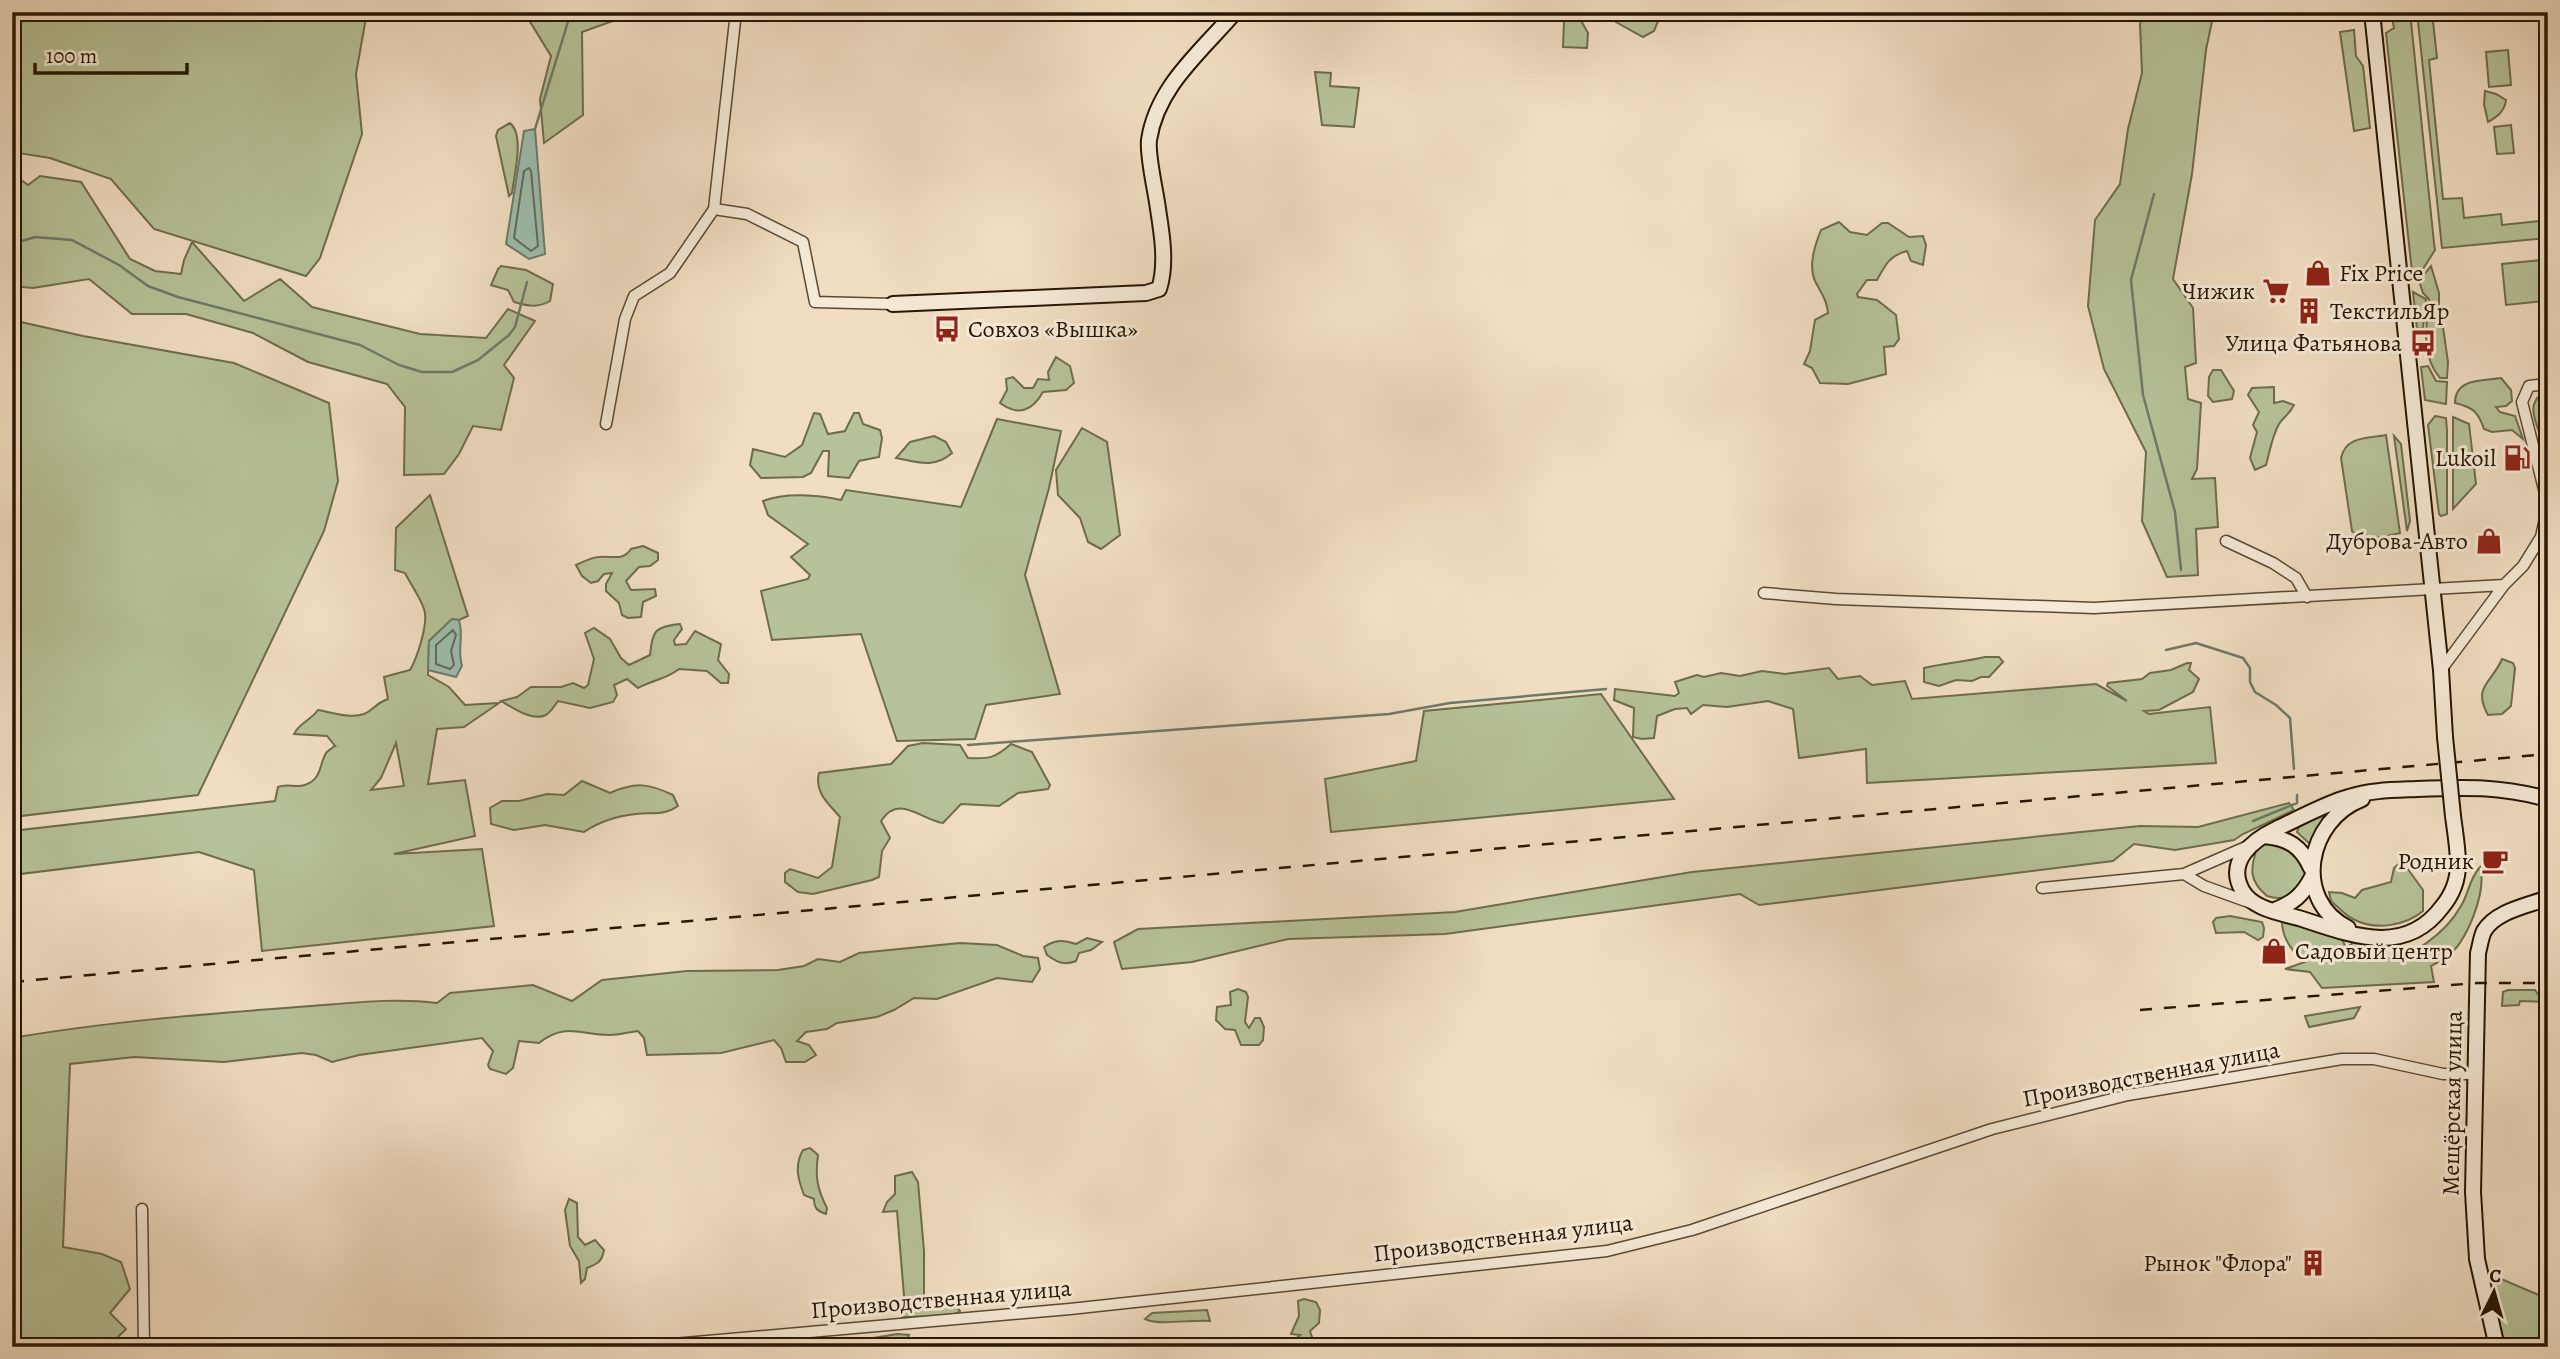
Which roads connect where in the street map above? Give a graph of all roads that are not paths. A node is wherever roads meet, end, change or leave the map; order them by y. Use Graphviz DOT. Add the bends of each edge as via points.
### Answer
graph roads {
  1 [pos="736,12"];
  2 [pos="1235,12"];
  3 [pos="2372,12"];
  4 [pos="714,209"];
  5 [pos="893,304"];
  6 [pos="2548,384"];
  7 [pos="606,424"];
  8 [pos="2226,541"];
  9 [pos="2504,585"];
  10 [pos="2431,589"];
  11 [pos="1764,593"];
  12 [pos="2307,597"];
  13 [pos="2441,670"];
  14 [pos="2386,790"];
  15 [pos="2548,799"];
  16 [pos="2262,836"];
  17 [pos="2249,846"];
  18 [pos="2311,873"];
  19 [pos="2184,874"];
  20 [pos="2042,888"];
  21 [pos="2548,898"];
  22 [pos="2254,904"];
  23 [pos="2275,910"];
  24 [pos="2373,938"];
  25 [pos="2476,1074"];
  26 [pos="142,1209"];
  27 [pos="144,1347"];
  28 [pos="639,1347"];
  29 [pos="2497,1347"];
  1 -- 4 [label="street"];
  2 -- 5 [label="main road" via="1163,97 1149,141 1164,275 1159,289"];
  3 -- 10 [label="main road"];
  4 -- 5 [label="street" via="747,214 803,242 815,302"];
  4 -- 7 [label="street" via="670,273 634,296 625,319"];
  6 -- 9 [label="street" via="2529,386 2522,402 2548,505 2541,537"];
  8 -- 12 [label="street" via="2296,578"];
  9 -- 10 [label="street"];
  9 -- 13 [label="street"];
  10 -- 12 [label="street"];
  10 -- 13 [label="main road"];
  11 -- 12 [label="street" via="2094,608"];
  13 -- 24 [label="main road, bridge" via="2458,864 2455,883 2436,916 2415,932 2393,939"];
  14 -- 15 [label="main road" via="2476,786"];
  14 -- 16 [label="main road" via="2349,797"];
  14 -- 18 [label="main road" via="2354,802 2334,817 2318,837"];
  16 -- 17 [label="main road"];
  16 -- 18 [label="main road" via="2292,842 2305,855"];
  17 -- 19 [label="street"];
  17 -- 22 [label="main road" via="2238,875 2242,890"];
  18 -- 23 [label="main road" via="2305,891"];
  18 -- 24 [label="main road" via="2314,891 2327,914"];
  19 -- 20 [label="street"];
  19 -- 22 [label="street"];
  21 -- 25 [label="main road, Мещёрская улица" via="2505,914 2483,932 2478,953"];
  22 -- 23 [label="main road"];
  23 -- 24 [label="main road"];
  25 -- 28 [label="street, Производственная улица" via="2443,1074 2374,1059 2342,1059 2128,1095 1992,1129 1692,1230 1607,1251 1070,1309"];
  25 -- 29 [label="main road, Мещёрская улица" via="2472,1176 2477,1259"];
  26 -- 27 [label="street"];
}
